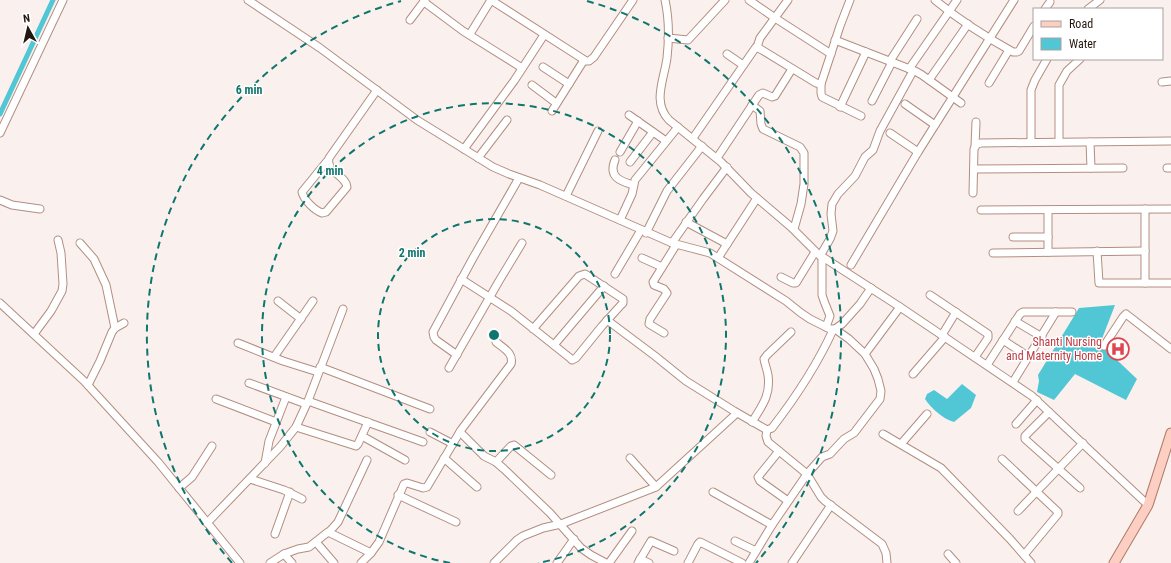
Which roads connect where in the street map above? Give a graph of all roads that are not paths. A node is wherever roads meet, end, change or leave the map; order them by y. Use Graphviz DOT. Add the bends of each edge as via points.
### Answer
graph roads {
  1 [pos="63,0"];
  2 [pos="248,0"];
  3 [pos="262,0"];
  4 [pos="491,0"];
  5 [pos="633,0"];
  6 [pos="725,0"];
  7 [pos="749,0"];
  8 [pos="788,0"];
  9 [pos="850,0"];
  10 [pos="935,0"];
  11 [pos="957,0"];
  12 [pos="1014,0"];
  13 [pos="1100,0"];
  14 [pos="424,1"];
  15 [pos="666,1"];
  16 [pos="1050,2"];
  17 [pos="258,7"];
  18 [pos="1045,8"];
  19 [pos="1089,8"];
  20 [pos="950,12"];
  21 [pos="775,18"];
  22 [pos="917,19"];
  23 [pos="410,20"];
  24 [pos="968,24"];
  25 [pos="1033,28"];
  26 [pos="470,34"];
  27 [pos="544,35"];
  28 [pos="668,38"];
  29 [pos="989,38"];
  30 [pos="835,40"];
  31 [pos="758,48"];
  32 [pos="1009,50"];
  33 [pos="866,52"];
  34 [pos="727,54"];
  35 [pos="831,54"];
  36 [pos="584,60"];
  37 [pos="1046,60"];
  38 [pos="1079,60"];
  39 [pos="891,62"];
  40 [pos="743,65"];
  41 [pos="543,67"];
  42 [pos="522,68"];
  43 [pos="792,69"];
  44 [pos="911,70"];
  45 [pos="929,80"];
  46 [pos="1162,82"];
  47 [pos="1171,82"];
  48 [pos="989,83"];
  49 [pos="569,84"];
  50 [pos="821,84"];
  51 [pos="532,85"];
  52 [pos="377,90"];
  53 [pos="952,96"];
  54 [pos="872,101"];
  55 [pos="556,103"];
  56 [pos="961,103"];
  57 [pos="906,104"];
  58 [pos="752,105"];
  59 [pos="840,107"];
  60 [pos="552,111"];
  61 [pos="629,115"];
  62 [pos="861,116"];
  63 [pos="507,120"];
  64 [pos="638,121"];
  65 [pos="976,122"];
  66 [pos="935,125"];
  67 [pos="676,129"];
  68 [pos="598,131"];
  69 [pos="653,132"];
  70 [pos="0,133"];
  71 [pos="890,133"];
  72 [pos="693,138"];
  73 [pos="666,141"];
  74 [pos="1171,141"];
  75 [pos="1031,142"];
  76 [pos="1059,142"];
  77 [pos="1090,142"];
  78 [pos="702,146"];
  79 [pos="975,146"];
  80 [pos="464,149"];
  81 [pos="620,152"];
  82 [pos="918,152"];
  83 [pos="478,158"];
  84 [pos="717,158"];
  85 [pos="328,160"];
  86 [pos="615,160"];
  87 [pos="630,162"];
  88 [pos="727,167"];
  89 [pos="1091,168"];
  90 [pos="1123,168"];
  91 [pos="974,169"];
  92 [pos="519,178"];
  93 [pos="633,185"];
  94 [pos="973,193"];
  95 [pos="566,196"];
  96 [pos="757,198"];
  97 [pos="0,200"];
  98 [pos="1145,209"];
  99 [pos="1171,209"];
  100 [pos="40,210"];
  101 [pos="980,210"];
  102 [pos="1048,210"];
  103 [pos="620,220"];
  104 [pos="686,222"];
  105 [pos="794,230"];
  106 [pos="644,232"];
  107 [pos="1013,237"];
  108 [pos="1048,237"];
  109 [pos="58,240"];
  110 [pos="522,243"];
  111 [pos="80,244"];
  112 [pos="674,244"];
  113 [pos="727,244"];
  114 [pos="1097,251"];
  115 [pos="1145,251"];
  116 [pos="1048,252"];
  117 [pos="993,253"];
  118 [pos="819,255"];
  119 [pos="642,258"];
  120 [pos="718,258"];
  121 [pos="851,265"];
  122 [pos="662,267"];
  123 [pos="615,274"];
  124 [pos="781,277"];
  125 [pos="461,279"];
  126 [pos="1171,282"];
  127 [pos="1145,283"];
  128 [pos="604,286"];
  129 [pos="871,288"];
  130 [pos="930,295"];
  131 [pos="490,297"];
  132 [pos="278,301"];
  133 [pos="313,301"];
  134 [pos="0,303"];
  135 [pos="900,307"];
  136 [pos="343,309"];
  137 [pos="956,312"];
  138 [pos="1056,312"];
  139 [pos="1072,312"];
  140 [pos="301,319"];
  141 [pos="607,320"];
  142 [pos="1015,321"];
  143 [pos="124,324"];
  144 [pos="115,328"];
  145 [pos="831,328"];
  146 [pos="533,329"];
  147 [pos="791,332"];
  148 [pos="664,333"];
  149 [pos="34,334"];
  150 [pos="944,336"];
  151 [pos="1042,337"];
  152 [pos="1003,340"];
  153 [pos="496,342"];
  154 [pos="238,343"];
  155 [pos="554,345"];
  156 [pos="1104,346"];
  157 [pos="1171,349"];
  158 [pos="865,354"];
  159 [pos="457,355"];
  160 [pos="1029,357"];
  161 [pos="274,358"];
  162 [pos="975,358"];
  163 [pos="987,365"];
  164 [pos="449,368"];
  165 [pos="319,370"];
  166 [pos="913,374"];
  167 [pos="1013,382"];
  168 [pos="249,384"];
  169 [pos="88,385"];
  170 [pos="286,397"];
  171 [pos="216,399"];
  172 [pos="1037,400"];
  173 [pos="307,402"];
  174 [pos="430,409"];
  175 [pos="1049,412"];
  176 [pos="737,413"];
  177 [pos="927,414"];
  178 [pos="276,422"];
  179 [pos="368,422"];
  180 [pos="752,422"];
  181 [pos="1016,424"];
  182 [pos="296,427"];
  183 [pos="768,430"];
  184 [pos="430,432"];
  185 [pos="460,432"];
  186 [pos="1171,433"];
  187 [pos="883,434"];
  188 [pos="362,436"];
  189 [pos="423,442"];
  190 [pos="1083,443"];
  191 [pos="452,444"];
  192 [pos="901,444"];
  193 [pos="212,446"];
  194 [pos="779,451"];
  195 [pos="444,458"];
  196 [pos="630,458"];
  197 [pos="1002,459"];
  198 [pos="367,460"];
  199 [pos="405,460"];
  200 [pos="496,462"];
  201 [pos="265,463"];
  202 [pos="1058,468"];
  203 [pos="807,474"];
  204 [pos="551,475"];
  205 [pos="250,479"];
  206 [pos="477,487"];
  207 [pos="656,487"];
  208 [pos="179,488"];
  209 [pos="1080,488"];
  210 [pos="1036,491"];
  211 [pos="290,492"];
  212 [pos="713,492"];
  213 [pos="398,495"];
  214 [pos="302,499"];
  215 [pos="788,501"];
  216 [pos="831,505"];
  217 [pos="1148,505"];
  218 [pos="1018,511"];
  219 [pos="456,522"];
  220 [pos="207,523"];
  221 [pos="561,524"];
  222 [pos="772,525"];
  223 [pos="632,531"];
  224 [pos="329,532"];
  225 [pos="275,534"];
  226 [pos="574,539"];
  227 [pos="735,541"];
  228 [pos="316,542"];
  229 [pos="674,551"];
  230 [pos="756,551"];
  231 [pos="371,553"];
  232 [pos="284,554"];
  233 [pos="948,554"];
  234 [pos="595,560"];
  235 [pos="1026,560"];
  236 [pos="639,561"];
  237 [pos="240,563"];
  238 [pos="270,563"];
  239 [pos="292,563"];
  240 [pos="334,563"];
  241 [pos="361,563"];
  242 [pos="494,563"];
  243 [pos="557,563"];
  244 [pos="608,563"];
  245 [pos="649,563"];
  246 [pos="688,563"];
  247 [pos="742,563"];
  248 [pos="749,563"];
  249 [pos="792,563"];
  250 [pos="887,563"];
  251 [pos="955,563"];
  252 [pos="1114,563"];
  1 -- 70 [label="street"];
  2 -- 17 [label="street"];
  3 -- 17 [label="street"];
  4 -- 26 [label="street"];
  4 -- 27 [label="street"];
  5 -- 36 [label="street" via="594,57 589,61"];
  6 -- 28 [label="street" via="688,40"];
  7 -- 21 [label="street"];
  8 -- 21 [label="street"];
  9 -- 30 [label="street"];
  10 -- 20 [label="street"];
  11 -- 20 [label="street"];
  12 -- 29 [label="street"];
  13 -- 19 [label="street"];
  14 -- 23 [label="street"];
  14 -- 26 [label="street"];
  15 -- 28 [label="street"];
  16 -- 18 [label="street"];
  17 -- 52 [label="street"];
  20 -- 24 [label="street"];
  20 -- 44 [label="street"];
  21 -- 31 [label="street" via="760,38"];
  21 -- 35 [label="street"];
  22 -- 39 [label="street"];
  24 -- 29 [label="street"];
  24 -- 45 [label="street"];
  25 -- 32 [label="street" via="1019,51"];
  26 -- 42 [label="street"];
  27 -- 36 [label="street"];
  27 -- 42 [label="street"];
  28 -- 67 [label="street" via="660,107"];
  29 -- 32 [label="street"];
  29 -- 53 [label="street"];
  30 -- 33 [label="street"];
  30 -- 35 [label="street"];
  31 -- 40 [label="street" via="754,48"];
  31 -- 43 [label="street"];
  32 -- 48 [label="street"];
  33 -- 39 [label="street"];
  33 -- 59 [label="street"];
  34 -- 40 [label="street"];
  35 -- 50 [label="street"];
  36 -- 49 [label="street"];
  37 -- 75 [label="street" via="1031,90"];
  38 -- 76 [label="street" via="1059,85"];
  39 -- 44 [label="street"];
  39 -- 54 [label="street"];
  40 -- 72 [label="street"];
  41 -- 49 [label="street"];
  42 -- 80 [label="street"];
  43 -- 50 [label="street"];
  43 -- 58 [label="street" via="775,96 761,94"];
  44 -- 45 [label="street"];
  44 -- 118 [label="street" via="873,150 865,157 855,176 832,204 833,231"];
  45 -- 53 [label="street"];
  46 -- 47 [label="street"];
  49 -- 55 [label="street"];
  50 -- 59 [label="street" via="821,95"];
  51 -- 55 [label="street"];
  52 -- 80 [label="street" via="417,120"];
  52 -- 85 [label="street"];
  53 -- 56 [label="street"];
  53 -- 66 [label="street"];
  55 -- 60 [label="street"];
  57 -- 66 [label="street"];
  58 -- 84 [label="street"];
  58 -- 105 [label="street" via="760,111 764,129 802,148 804,153 802,204"];
  59 -- 62 [label="street"];
  61 -- 64 [label="street"];
  63 -- 83 [label="street"];
  64 -- 69 [label="street"];
  64 -- 81 [label="street"];
  65 -- 79 [label="street"];
  66 -- 82 [label="street"];
  67 -- 72 [label="street"];
  67 -- 73 [label="street"];
  68 -- 95 [label="street"];
  69 -- 73 [label="street"];
  69 -- 87 [label="street"];
  71 -- 82 [label="street"];
  72 -- 78 [label="street"];
  73 -- 93 [label="street"];
  74 -- 77 [label="street"];
  75 -- 76 [label="street"];
  75 -- 79 [label="street" via="981,143"];
  76 -- 77 [label="street"];
  77 -- 89 [label="street"];
  78 -- 84 [label="street"];
  78 -- 106 [label="street" via="668,191"];
  79 -- 91 [label="street"];
  80 -- 83 [label="street"];
  82 -- 121 [label="street"];
  83 -- 92 [label="street"];
  84 -- 88 [label="street"];
  85 -- 85 [label="street" via="330,168 346,182 347,187 326,212 322,213 307,202 302,192"];
  86 -- 93 [label="street" via="613,169 616,177"];
  88 -- 96 [label="street"];
  88 -- 104 [label="street"];
  89 -- 90 [label="street"];
  89 -- 91 [label="street"];
  91 -- 94 [label="street"];
  92 -- 95 [label="street"];
  92 -- 125 [label="street"];
  93 -- 103 [label="street" via="632,194"];
  95 -- 103 [label="street"];
  96 -- 105 [label="street"];
  96 -- 113 [label="street"];
  97 -- 100 [label="street"];
  98 -- 99 [label="street"];
  98 -- 102 [label="street"];
  98 -- 115 [label="street"];
  101 -- 102 [label="street"];
  102 -- 108 [label="street"];
  103 -- 106 [label="street"];
  104 -- 112 [label="street"];
  104 -- 113 [label="street"];
  105 -- 118 [label="street"];
  106 -- 112 [label="street"];
  106 -- 123 [label="street"];
  107 -- 108 [label="street"];
  108 -- 116 [label="street"];
  109 -- 149 [label="street" via="62,291 52,311"];
  110 -- 131 [label="street"];
  111 -- 144 [label="street" via="94,259 106,285"];
  112 -- 120 [label="street" via="704,251"];
  112 -- 122 [label="street"];
  113 -- 120 [label="street"];
  114 -- 115 [label="street"];
  114 -- 116 [label="street"];
  114 -- 127 [label="street" via="1099,283"];
  115 -- 127 [label="street"];
  116 -- 117 [label="street"];
  118 -- 124 [label="street" via="796,283"];
  118 -- 129 [label="street"];
  118 -- 145 [label="street" via="822,295 830,316"];
  119 -- 122 [label="street"];
  120 -- 145 [label="street" via="786,301 800,313"];
  122 -- 148 [label="street" via="653,283 667,293 650,319 649,325"];
  125 -- 131 [label="street"];
  125 -- 159 [label="street" via="433,332 436,340"];
  126 -- 127 [label="street"];
  128 -- 141 [label="street" via="624,301"];
  128 -- 146 [label="street" via="585,274 580,275"];
  128 -- 155 [label="street"];
  129 -- 135 [label="street"];
  129 -- 145 [label="street" via="842,324"];
  130 -- 137 [label="street"];
  131 -- 146 [label="street"];
  131 -- 159 [label="street"];
  132 -- 140 [label="street"];
  133 -- 140 [label="street"];
  134 -- 149 [label="street"];
  135 -- 150 [label="street"];
  135 -- 158 [label="street"];
  136 -- 165 [label="street"];
  137 -- 150 [label="street"];
  137 -- 162 [label="street" via="988,334"];
  138 -- 139 [label="street"];
  138 -- 142 [label="street" via="1023,312"];
  138 -- 151 [label="street"];
  140 -- 161 [label="street"];
  141 -- 155 [label="street" via="574,359"];
  141 -- 176 [label="street" via="677,375"];
  142 -- 151 [label="street"];
  142 -- 152 [label="street"];
  143 -- 144 [label="street"];
  144 -- 169 [label="street"];
  145 -- 158 [label="street" via="849,338"];
  145 -- 183 [label="street" via="820,356 798,393"];
  146 -- 155 [label="street"];
  147 -- 180 [label="street" via="764,359 769,378 766,401"];
  149 -- 169 [label="street"];
  150 -- 162 [label="street"];
  150 -- 166 [label="street"];
  151 -- 160 [label="street"];
  152 -- 160 [label="street"];
  152 -- 163 [label="street"];
  153 -- 185 [label="street" via="510,354 511,364"];
  154 -- 161 [label="street"];
  156 -- 157 [label="street" via="1126,314"];
  158 -- 203 [label="street" via="878,380 880,399 854,433 844,439 830,454 822,457"];
  159 -- 164 [label="street"];
  160 -- 167 [label="street"];
  161 -- 165 [label="street"];
  162 -- 163 [label="street"];
  163 -- 167 [label="street"];
  165 -- 173 [label="street"];
  165 -- 174 [label="street"];
  167 -- 172 [label="street"];
  168 -- 170 [label="street"];
  169 -- 208 [label="street"];
  170 -- 173 [label="street"];
  170 -- 178 [label="street"];
  171 -- 178 [label="street"];
  172 -- 175 [label="street"];
  172 -- 181 [label="street"];
  173 -- 179 [label="street"];
  173 -- 182 [label="street"];
  175 -- 190 [label="street"];
  175 -- 202 [label="street" via="1025,437"];
  176 -- 180 [label="street"];
  176 -- 207 [label="street"];
  177 -- 192 [label="street"];
  178 -- 201 [label="street" via="267,445"];
  179 -- 188 [label="street"];
  179 -- 189 [label="street"];
  180 -- 183 [label="street"];
  182 -- 188 [label="street" via="356,446"];
  182 -- 201 [label="street"];
  183 -- 194 [label="street" via="766,438"];
  184 -- 191 [label="street"];
  185 -- 191 [label="street"];
  185 -- 200 [label="street" via="484,456"];
  186 -- 217 [label="main road"];
  187 -- 192 [label="street"];
  188 -- 199 [label="street"];
  190 -- 202 [label="street"];
  190 -- 217 [label="street"];
  191 -- 195 [label="street"];
  192 -- 235 [label="street" via="941,468 1010,539"];
  193 -- 208 [label="street" via="192,477"];
  194 -- 203 [label="street"];
  194 -- 215 [label="street" via="758,477"];
  195 -- 206 [label="street"];
  195 -- 213 [label="street" via="426,488 407,483"];
  196 -- 207 [label="street"];
  197 -- 210 [label="street"];
  198 -- 224 [label="street" via="338,522"];
  200 -- 204 [label="street" via="514,445"];
  200 -- 221 [label="street"];
  201 -- 205 [label="street"];
  202 -- 209 [label="street"];
  202 -- 210 [label="street"];
  203 -- 215 [label="street"];
  203 -- 216 [label="street" via="821,497"];
  205 -- 211 [label="street"];
  205 -- 220 [label="street"];
  207 -- 221 [label="street"];
  208 -- 220 [label="street"];
  210 -- 218 [label="street"];
  210 -- 235 [label="street" via="1059,513"];
  211 -- 214 [label="street"];
  211 -- 225 [label="street"];
  212 -- 222 [label="street"];
  213 -- 219 [label="street"];
  213 -- 231 [label="street" via="379,542"];
  215 -- 222 [label="street"];
  216 -- 249 [label="street"];
  216 -- 250 [label="street" via="882,544"];
  217 -- 252 [label="main road"];
  220 -- 237 [label="street"];
  221 -- 226 [label="street"];
  221 -- 242 [label="street" via="523,536"];
  222 -- 230 [label="street"];
  223 -- 244 [label="street"];
  224 -- 228 [label="street"];
  224 -- 231 [label="street"];
  226 -- 234 [label="street"];
  226 -- 243 [label="street"];
  227 -- 230 [label="street"];
  228 -- 232 [label="street" via="309,547"];
  228 -- 240 [label="street"];
  229 -- 236 [label="street" via="651,541"];
  230 -- 248 [label="street"];
  231 -- 241 [label="street"];
  232 -- 238 [label="street"];
  232 -- 239 [label="street"];
  233 -- 251 [label="street"];
  234 -- 244 [label="street"];
  236 -- 245 [label="street"];
  246 -- 247 [label="street" via="700,542"];
}
